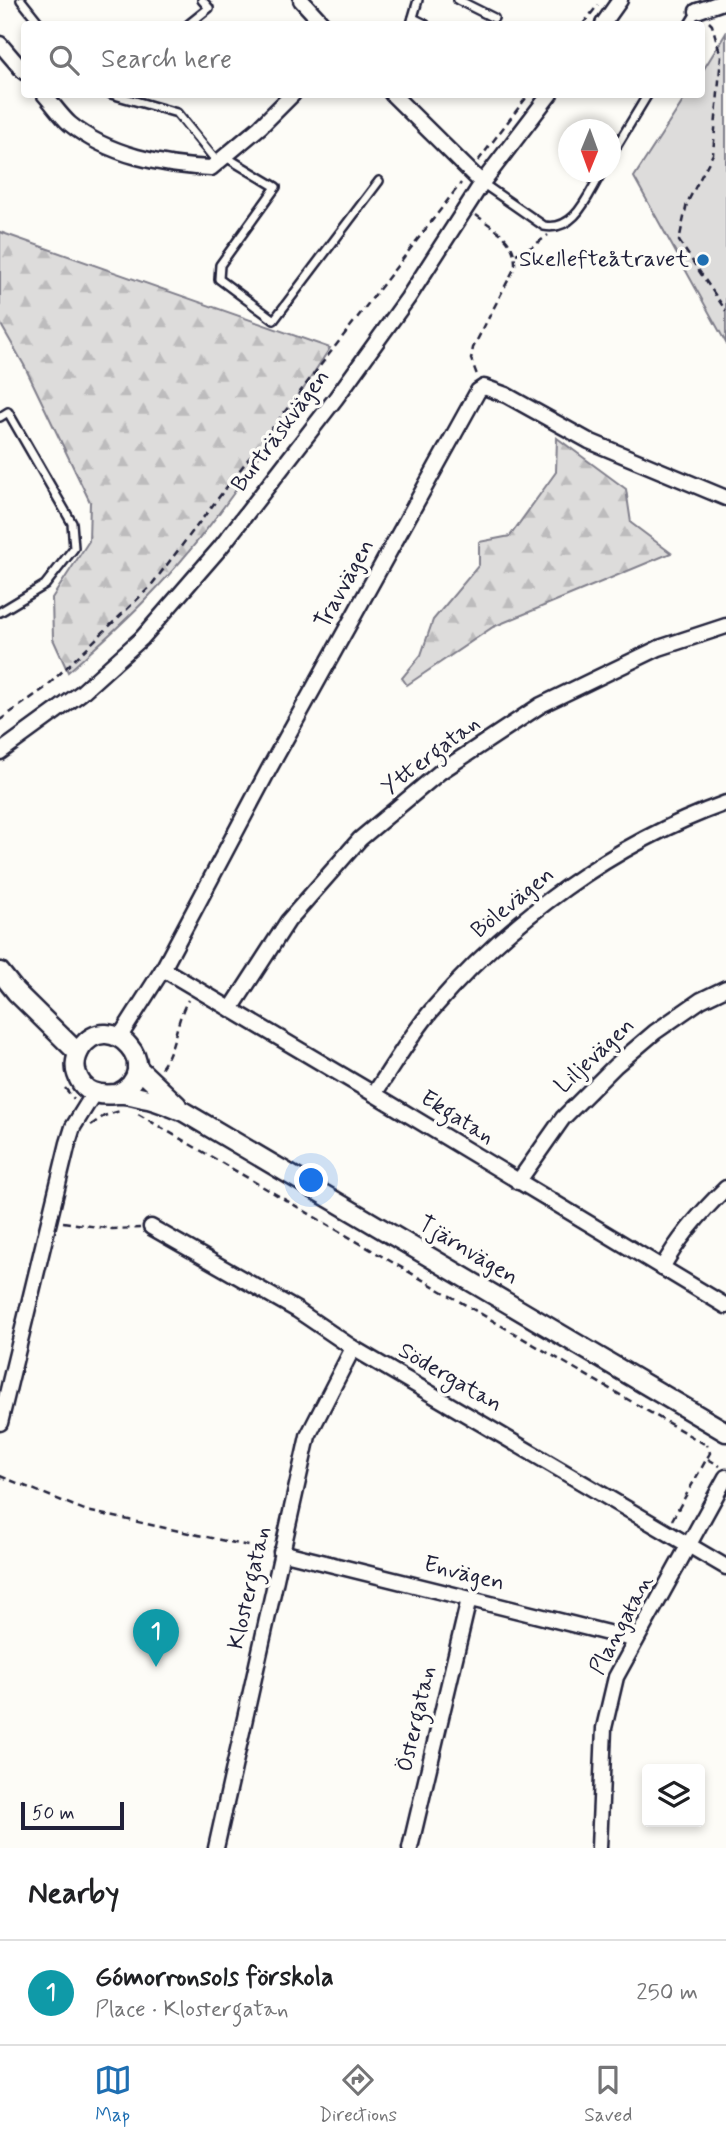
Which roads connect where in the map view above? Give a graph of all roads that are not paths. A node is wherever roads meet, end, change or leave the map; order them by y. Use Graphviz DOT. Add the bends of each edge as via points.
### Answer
graph roads {
  1 [pos="21,0"];
  2 [pos="202,0"];
  3 [pos="301,0"];
  4 [pos="418,0"];
  5 [pos="458,0"];
  6 [pos="621,0"];
  7 [pos="726,1"];
  8 [pos="697,10"];
  9 [pos="494,18"];
  10 [pos="38,21"];
  11 [pos="193,21"];
  12 [pos="320,21"];
  13 [pos="412,21"];
  14 [pos="605,21"];
  15 [pos="691,21"];
  16 [pos="0,44"];
  17 [pos="21,68"];
  18 [pos="47,98"];
  19 [pos="125,98"];
  20 [pos="289,98"];
  21 [pos="396,98"];
  22 [pos="547,98"];
  23 [pos="646,98"];
  24 [pos="621,139"];
  25 [pos="222,160"];
  26 [pos="379,181"];
  27 [pos="595,182"];
  28 [pos="482,183"];
  29 [pos="0,417"];
  30 [pos="726,498"];
  31 [pos="0,612"];
  32 [pos="726,625"];
  33 [pos="0,751"];
  34 [pos="726,803"];
  35 [pos="163,970"];
  36 [pos="0,972"];
  37 [pos="726,988"];
  38 [pos="231,1009"];
  39 [pos="119,1038"];
  40 [pos="78,1054"];
  41 [pos="137,1067"];
  42 [pos="117,1094"];
  43 [pos="374,1094"];
  44 [pos="89,1099"];
  45 [pos="184,1112"];
  46 [pos="518,1182"];
  47 [pos="726,1188"];
  48 [pos="151,1227"];
  49 [pos="662,1268"];
  50 [pos="726,1306"];
  51 [pos="353,1348"];
  52 [pos="0,1423"];
  53 [pos="722,1430"];
  54 [pos="726,1477"];
  55 [pos="687,1544"];
  56 [pos="281,1552"];
  57 [pos="726,1567"];
  58 [pos="469,1599"];
  59 [pos="636,1640"];
  60 [pos="216,1848"];
  61 [pos="410,1848"];
  62 [pos="599,1848"];
  1 -- 10 [label="lane"];
  2 -- 11 [label="lane" via="209,8"];
  3 -- 12 [label="street"];
  4 -- 13 [label="lane"];
  5 -- 9 [label="lane"];
  6 -- 14 [label="street"];
  7 -- 8 [label="street"];
  8 -- 15 [label="lane"];
  16 -- 17 [label="street"];
  18 -- 25 [label="street" via="70,124 114,147 174,166 211,167"];
  19 -- 25 [label="lane" via="177,113"];
  20 -- 25 [label="street"];
  21 -- 28 [label="street"];
  22 -- 28 [label="street, Burträskvägen"];
  23 -- 24 [label="lane"];
  25 -- 26 [label="lane" via="276,187 220,265 219,279 274,320"];
  27 -- 28 [label="lane" via="575,216 553,228"];
  28 -- 33 [label="street, Burträskvägen" via="408,298 220,548 142,638 81,693"];
  29 -- 31 [label="lane" via="8,412 66,512 74,548 45,585"];
  30 -- 35 [label="street, Travvägen" via="589,440 506,395 484,387 478,391"];
  32 -- 38 [label="street, Yttergatan" via="659,648 541,705 440,772 360,839 288,921"];
  34 -- 43 [label="street, Bölevägen" via="639,843 520,924 431,1011"];
  35 -- 38 [label="street, Ekgatan"];
  35 -- 39 [label="street, Travvägen"];
  36 -- 40 [label="street"];
  37 -- 46 [label="street, Liljevägen" via="655,1032 615,1066 563,1118"];
  38 -- 43 [label="street, Ekgatan"];
  39 -- 40 [label="street" via="94,1038"];
  39 -- 41 [label="street" via="134,1052"];
  40 -- 44 [label="street" via="77,1073"];
  41 -- 42 [label="street" via="131,1083"];
  41 -- 45 [label="street, Tjärnvägen"];
  42 -- 44 [label="street"];
  42 -- 45 [label="street, Tjärnvägen" via="150,1099"];
  43 -- 46 [label="street, Ekgatan"];
  44 -- 52 [label="street" via="73,1127"];
  45 -- 53 [label="street, Tjärnvägen"];
  46 -- 49 [label="street, Ekgatan"];
  47 -- 49 [label="street" via="676,1242"];
  48 -- 51 [label="street, Södergatan" via="297,1310"];
  49 -- 50 [label="street, Ekgatan"];
  51 -- 55 [label="street, Södergatan"];
  51 -- 56 [label="street, Klostergatan" via="308,1436"];
  54 -- 55 [label="street, Plangatan"];
  55 -- 57 [label="street, Södergatan"];
  55 -- 59 [label="street, Plangatan"];
  56 -- 58 [label="street, Envägen"];
  56 -- 60 [label="street, Klostergatan"];
  58 -- 59 [label="street, Envägen"];
  58 -- 61 [label="street, Östergatan"];
  59 -- 62 [label="street, Plangatan" via="616,1677 604,1728"];
}
